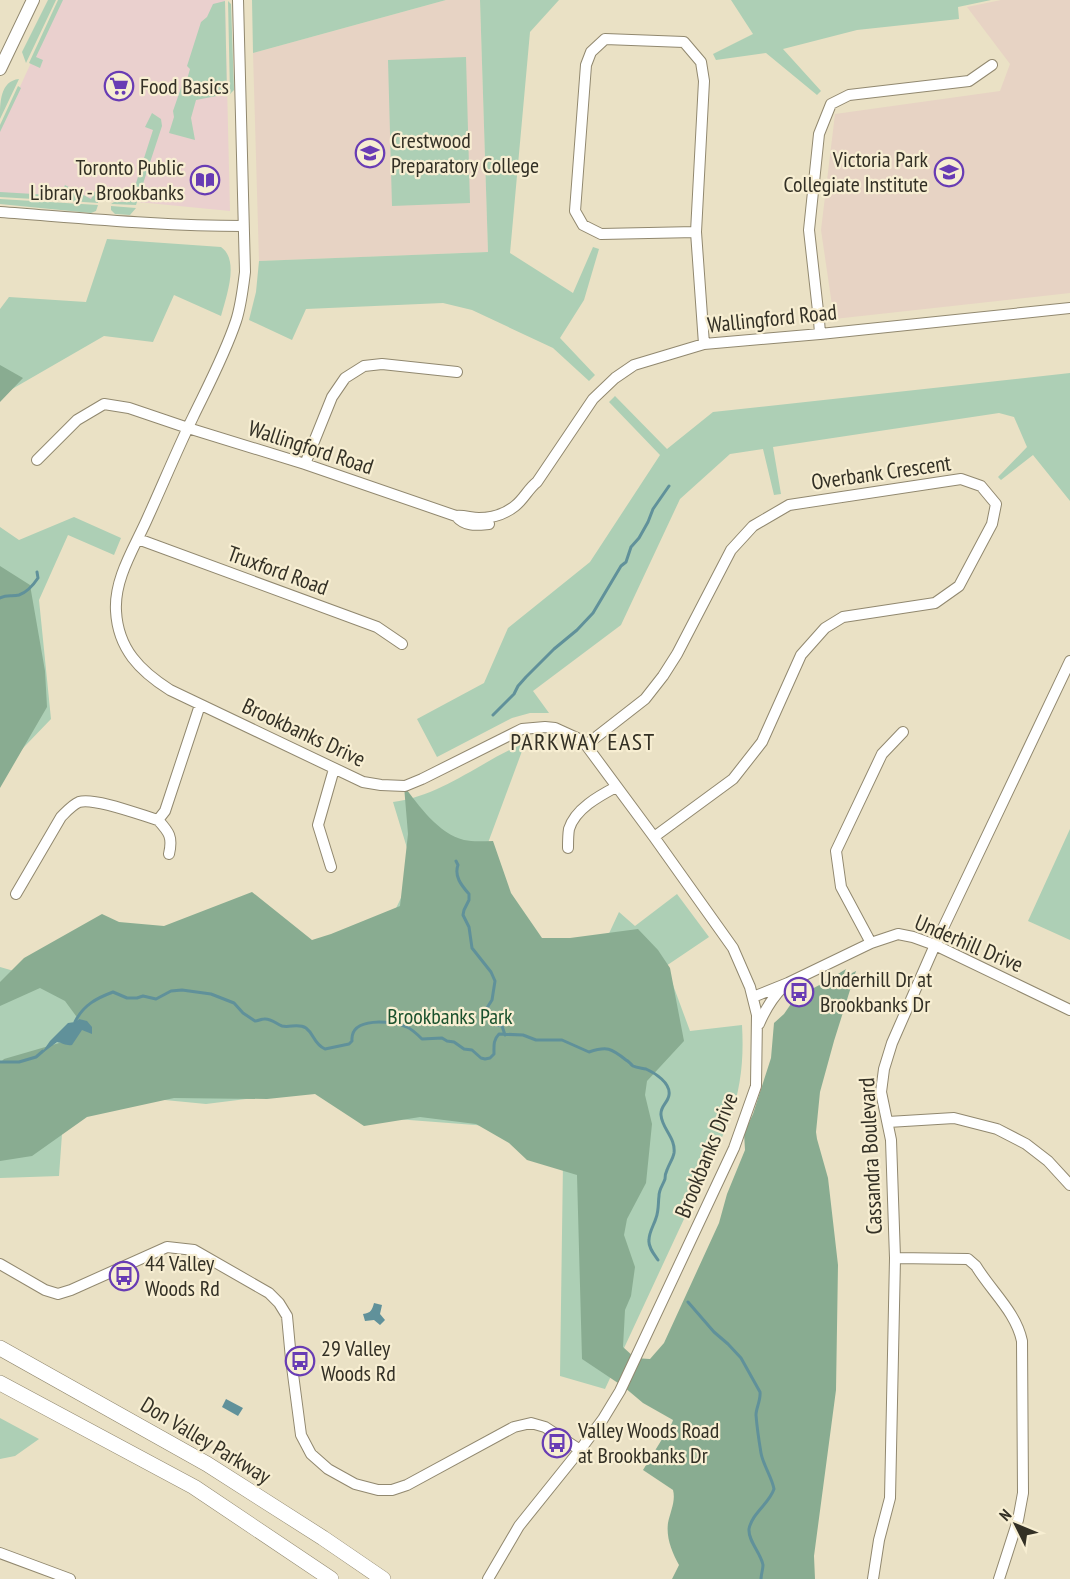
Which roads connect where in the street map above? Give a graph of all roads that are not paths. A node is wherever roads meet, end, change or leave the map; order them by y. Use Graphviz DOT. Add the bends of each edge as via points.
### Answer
graph roads {
  1 [pos="33,0"];
  2 [pos="238,0"];
  3 [pos="992,65"];
  4 [pos="0,69"];
  5 [pos="0,212"];
  6 [pos="243,226"];
  7 [pos="696,232"];
  8 [pos="1070,308"];
  9 [pos="820,334"];
  10 [pos="704,344"];
  11 [pos="457,372"];
  12 [pos="188,428"];
  13 [pos="37,460"];
  14 [pos="304,464"];
  15 [pos="138,539"];
  16 [pos="402,644"];
  17 [pos="1070,661"];
  18 [pos="200,705"];
  19 [pos="903,732"];
  20 [pos="586,745"];
  21 [pos="334,769"];
  22 [pos="616,787"];
  23 [pos="158,820"];
  24 [pos="654,837"];
  25 [pos="568,848"];
  26 [pos="169,854"];
  27 [pos="331,867"];
  28 [pos="16,894"];
  29 [pos="871,943"];
  30 [pos="935,945"];
  31 [pos="788,983"];
  32 [pos="753,997"];
  33 [pos="1070,1010"];
  34 [pos="757,1027"];
  35 [pos="888,1122"];
  36 [pos="1070,1185"];
  37 [pos="895,1258"];
  38 [pos="0,1264"];
  39 [pos="0,1348"];
  40 [pos="0,1383"];
  41 [pos="580,1450"];
  42 [pos="0,1553"];
  43 [pos="70,1579"];
  44 [pos="331,1579"];
  45 [pos="383,1579"];
  46 [pos="488,1579"];
  47 [pos="873,1579"];
  48 [pos="999,1579"];
  1 -- 4 [label="main road"];
  2 -- 6 [label="street, Brookbanks Drive"];
  3 -- 9 [label="street" via="969,81 849,95 831,105 819,134 809,230"];
  5 -- 6 [label="street"];
  6 -- 12 [label="street, Brookbanks Drive" via="245,272 236,321"];
  7 -- 7 [label="street" via="601,234 583,225 575,211 586,65 591,52 605,39 684,42 701,62 704,81"];
  7 -- 10 [label="street"];
  8 -- 9 [label="street, Wallingford Road"];
  9 -- 10 [label="street, Wallingford Road"];
  10 -- 14 [label="street, Wallingford Road" via="634,365 615,378 593,399 517,505 494,517 456,516"];
  11 -- 14 [label="street" via="382,364 364,366 345,378 332,397"];
  12 -- 13 [label="street, Wallingford Road" via="105,404 77,420"];
  12 -- 14 [label="street, Wallingford Road"];
  12 -- 15 [label="street, Brookbanks Drive"];
  15 -- 16 [label="street, Truxford Road" via="377,627"];
  15 -- 18 [label="street, Brookbanks Drive" via="116,591 118,629 123,643 132,659 152,678"];
  17 -- 30 [label="street, Cassandra Boulevard"];
  18 -- 21 [label="street, Brookbanks Drive"];
  18 -- 23 [label="street" via="165,811"];
  19 -- 29 [label="street" via="882,754 836,851 841,887"];
  20 -- 21 [label="street, Brookbanks Drive" via="555,728 522,729 405,786 363,782"];
  20 -- 22 [label="street, Brookbanks Drive"];
  20 -- 24 [label="street, Overbank Crescent" via="645,699 677,654 731,550 753,526 783,508 961,479 981,486 996,504 992,524 959,586 935,603 843,616 825,628 801,655 762,742 733,779"];
  21 -- 27 [label="street" via="318,825"];
  22 -- 24 [label="street, Brookbanks Drive"];
  22 -- 25 [label="street" via="574,818"];
  23 -- 26 [label="street" via="171,837"];
  23 -- 28 [label="street" via="93,801 79,802 61,817"];
  24 -- 32 [label="street, Brookbanks Drive" via="733,948"];
  29 -- 30 [label="street, Underhill Drive" via="898,934"];
  29 -- 31 [label="street, Underhill Drive"];
  30 -- 33 [label="street, Underhill Drive"];
  30 -- 35 [label="street, Cassandra Boulevard" via="884,1069 881,1092"];
  31 -- 32 [label="street, Underhill Drive"];
  31 -- 34 [label="street" via="767,1006"];
  32 -- 34 [label="street, Brookbanks Drive"];
  34 -- 41 [label="street, Brookbanks Drive" via="756,1086 734,1148 620,1391"];
  35 -- 36 [label="street" via="954,1118 997,1129 1026,1144"];
  35 -- 37 [label="street, Cassandra Boulevard"];
  37 -- 47 [label="street, Cassandra Boulevard" via="890,1498"];
  37 -- 48 [label="street" via="969,1259 1020,1331 1023,1493"];
  38 -- 41 [label="street" via="58,1294 167,1247 194,1250 269,1293 287,1316 301,1435 310,1454 355,1484 385,1490 407,1485 514,1427 531,1423 545,1427"];
  39 -- 45 [label="highway, Don Valley Parkway" via="207,1464"];
  40 -- 44 [label="highway, Don Valley Parkway" via="194,1487"];
  41 -- 46 [label="street, Brookbanks Drive" via="519,1526"];
  42 -- 43 [label="street"];
}
